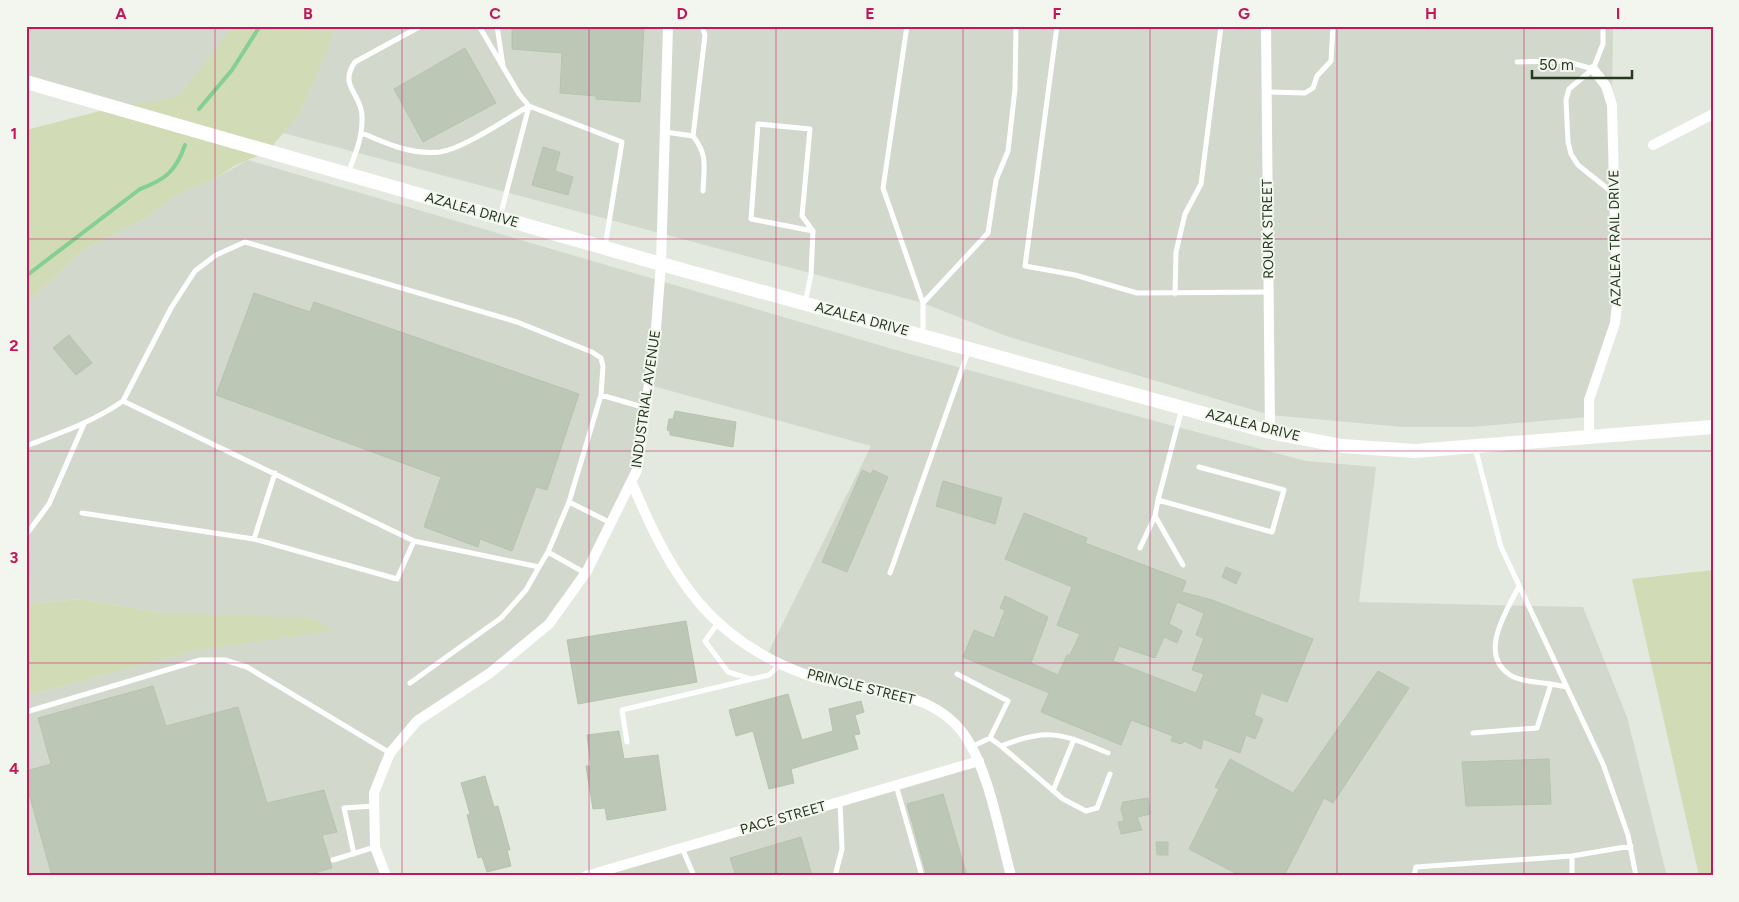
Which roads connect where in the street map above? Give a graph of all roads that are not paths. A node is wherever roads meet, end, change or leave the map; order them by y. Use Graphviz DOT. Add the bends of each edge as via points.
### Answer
graph roads {
  1 [pos="421,26"];
  2 [pos="479,26"];
  3 [pos="497,26"];
  4 [pos="668,26"];
  5 [pos="702,26"];
  6 [pos="907,26"];
  7 [pos="1016,26"];
  8 [pos="1057,26"];
  9 [pos="1221,26"];
  10 [pos="1266,26"];
  11 [pos="1333,26"];
  12 [pos="1603,26"];
  13 [pos="1516,62"];
  14 [pos="504,69"];
  15 [pos="1592,69"];
  16 [pos="26,82"];
  17 [pos="1266,92"];
  18 [pos="529,106"];
  19 [pos="1713,114"];
  20 [pos="665,132"];
  21 [pos="362,133"];
  22 [pos="693,136"];
  23 [pos="1653,145"];
  24 [pos="348,174"];
  25 [pos="703,191"];
  26 [pos="1615,195"];
  27 [pos="500,218"];
  28 [pos="813,231"];
  29 [pos="605,248"];
  30 [pos="661,264"];
  31 [pos="1269,292"];
  32 [pos="1175,294"];
  33 [pos="805,303"];
  34 [pos="923,303"];
  35 [pos="924,336"];
  36 [pos="969,349"];
  37 [pos="601,395"];
  38 [pos="122,401"];
  39 [pos="1182,407"];
  40 [pos="646,408"];
  41 [pos="84,424"];
  42 [pos="1713,427"];
  43 [pos="1270,432"];
  44 [pos="1589,438"];
  45 [pos="26,446"];
  46 [pos="1475,446"];
  47 [pos="1199,467"];
  48 [pos="275,473"];
  49 [pos="632,483"];
  50 [pos="1158,500"];
  51 [pos="569,502"];
  52 [pos="82,513"];
  53 [pos="1155,516"];
  54 [pos="612,523"];
  55 [pos="26,535"];
  56 [pos="254,540"];
  57 [pos="414,541"];
  58 [pos="1140,548"];
  59 [pos="548,552"];
  60 [pos="1183,564"];
  61 [pos="539,567"];
  62 [pos="890,572"];
  63 [pos="586,573"];
  64 [pos="1518,588"];
  65 [pos="718,623"];
  66 [pos="782,664"];
  67 [pos="957,674"];
  68 [pos="752,680"];
  69 [pos="410,683"];
  70 [pos="1551,684"];
  71 [pos="1567,687"];
  72 [pos="26,712"];
  73 [pos="1473,733"];
  74 [pos="990,738"];
  75 [pos="1074,739"];
  76 [pos="628,742"];
  77 [pos="1001,746"];
  78 [pos="971,747"];
  79 [pos="390,753"];
  80 [pos="1108,753"];
  81 [pos="980,761"];
  82 [pos="1110,774"];
  83 [pos="896,785"];
  84 [pos="1053,791"];
  85 [pos="840,802"];
  86 [pos="374,806"];
  87 [pos="1631,846"];
  88 [pos="375,847"];
  89 [pos="682,848"];
  90 [pos="354,854"];
  91 [pos="1572,856"];
  92 [pos="333,860"];
  93 [pos="383,875"];
  94 [pos="586,876"];
  95 [pos="694,876"];
  96 [pos="835,876"];
  97 [pos="922,876"];
  98 [pos="1011,876"];
  99 [pos="1414,876"];
  100 [pos="1572,876"];
  101 [pos="1636,876"];
  1 -- 21 [label="lane" via="355,62 348,72 348,80 362,113"];
  2 -- 14 [label="lane"];
  3 -- 14 [label="lane"];
  4 -- 20 [label="street, INDUSTRIAL AVENUE"];
  5 -- 22 [label="lane" via="706,35"];
  6 -- 34 [label="lane" via="883,188"];
  7 -- 34 [label="lane" via="1015,88 1008,151 996,180 988,233"];
  8 -- 32 [label="lane" via="1025,266 1076,275 1137,293"];
  9 -- 32 [label="lane" via="1201,184 1184,214 1176,252"];
  10 -- 17 [label="street, ROURK STREET"];
  11 -- 17 [label="lane" via="1331,61 1317,76 1313,88 1305,93"];
  12 -- 15 [label="lane" via="1603,44"];
  13 -- 15 [label="lane" via="1565,61"];
  14 -- 18 [label="lane"];
  15 -- 26 [label="street, AZALEA TRAIL DRIVE" via="1606,86 1612,104"];
  15 -- 26 [label="lane" via="1569,88 1566,100 1568,142 1578,165"];
  16 -- 24 [label="street, AZALEA DRIVE"];
  17 -- 31 [label="street, ROURK STREET"];
  18 -- 21 [label="lane" via="442,152 400,149"];
  18 -- 27 [label="lane"];
  18 -- 29 [label="lane" via="622,142"];
  19 -- 23 [label="street"];
  20 -- 22 [label="lane"];
  20 -- 30 [label="street, INDUSTRIAL AVENUE"];
  21 -- 24 [label="lane"];
  22 -- 25 [label="lane" via="705,155"];
  24 -- 27 [label="street, AZALEA DRIVE"];
  26 -- 44 [label="street, AZALEA TRAIL DRIVE" via="1615,323 1589,400"];
  27 -- 29 [label="street, AZALEA DRIVE"];
  28 -- 28 [label="lane" via="802,216 810,129 758,124 751,219"];
  28 -- 33 [label="lane" via="811,275"];
  29 -- 30 [label="street, AZALEA DRIVE"];
  30 -- 33 [label="street, AZALEA DRIVE"];
  30 -- 40 [label="street, INDUSTRIAL AVENUE"];
  31 -- 32 [label="lane"];
  31 -- 43 [label="street, ROURK STREET"];
  33 -- 35 [label="street, AZALEA DRIVE"];
  34 -- 35 [label="lane"];
  35 -- 36 [label="street, AZALEA DRIVE"];
  36 -- 39 [label="street, AZALEA DRIVE"];
  36 -- 62 [label="lane"];
  37 -- 38 [label="lane" via="603,366 601,358 592,352 517,322 245,242 216,255 195,271 171,308"];
  37 -- 40 [label="lane"];
  37 -- 51 [label="lane"];
  38 -- 41 [label="lane"];
  38 -- 48 [label="lane"];
  39 -- 43 [label="street, AZALEA DRIVE"];
  39 -- 50 [label="lane"];
  40 -- 49 [label="street, INDUSTRIAL AVENUE" via="637,470"];
  41 -- 45 [label="lane"];
  41 -- 55 [label="lane" via="49,504"];
  42 -- 44 [label="street, AZALEA DRIVE"];
  43 -- 46 [label="street, AZALEA DRIVE" via="1342,446 1415,451"];
  44 -- 46 [label="street, AZALEA DRIVE"];
  46 -- 64 [label="lane" via="1501,547"];
  47 -- 50 [label="lane" via="1284,490 1272,532"];
  48 -- 56 [label="lane"];
  48 -- 57 [label="lane"];
  49 -- 54 [label="street, INDUSTRIAL AVENUE"];
  49 -- 65 [label="street, PRINGLE STREET" via="655,537 682,582"];
  50 -- 53 [label="lane"];
  51 -- 54 [label="lane"];
  51 -- 59 [label="lane"];
  52 -- 56 [label="lane"];
  53 -- 58 [label="lane"];
  53 -- 60 [label="lane"];
  54 -- 63 [label="street, INDUSTRIAL AVENUE"];
  56 -- 57 [label="lane" via="398,579"];
  57 -- 61 [label="lane"];
  59 -- 61 [label="lane"];
  59 -- 63 [label="lane"];
  61 -- 69 [label="lane" via="526,590 501,618"];
  63 -- 79 [label="street, INDUSTRIAL AVENUE" via="549,624 490,673 417,721"];
  64 -- 70 [label="lane" via="1494,643 1498,662 1510,675"];
  64 -- 71 [label="lane"];
  65 -- 66 [label="street, PRINGLE STREET" via="734,637"];
  65 -- 68 [label="lane" via="705,642 728,672"];
  66 -- 68 [label="lane" via="769,675"];
  66 -- 78 [label="street, PRINGLE STREET" via="811,676 893,692 921,702 962,732"];
  67 -- 74 [label="lane" via="1008,701"];
  68 -- 76 [label="lane" via="622,710"];
  70 -- 71 [label="lane"];
  70 -- 73 [label="lane" via="1537,728"];
  71 -- 87 [label="lane" via="1603,764"];
  72 -- 79 [label="lane" via="200,660 224,660 247,666"];
  74 -- 77 [label="lane"];
  74 -- 78 [label="lane"];
  75 -- 77 [label="lane" via="1046,734"];
  75 -- 80 [label="lane"];
  75 -- 84 [label="lane"];
  77 -- 84 [label="lane"];
  78 -- 81 [label="street, PRINGLE STREET"];
  79 -- 86 [label="street, INDUSTRIAL AVENUE" via="374,793"];
  81 -- 83 [label="street, PACE STREET"];
  81 -- 98 [label="street, PRINGLE STREET"];
  82 -- 84 [label="lane" via="1097,808 1091,810 1086,811"];
  83 -- 85 [label="street, PACE STREET"];
  83 -- 97 [label="lane"];
  85 -- 89 [label="street, PACE STREET"];
  85 -- 96 [label="lane" via="842,849"];
  86 -- 88 [label="street, INDUSTRIAL AVENUE"];
  86 -- 90 [label="lane" via="344,808"];
  87 -- 91 [label="lane"];
  87 -- 101 [label="lane"];
  88 -- 90 [label="lane"];
  88 -- 93 [label="street, INDUSTRIAL AVENUE"];
  89 -- 94 [label="street, PACE STREET"];
  89 -- 95 [label="lane"];
  90 -- 92 [label="lane"];
  91 -- 99 [label="lane" via="1416,867"];
  91 -- 100 [label="lane"];
}
